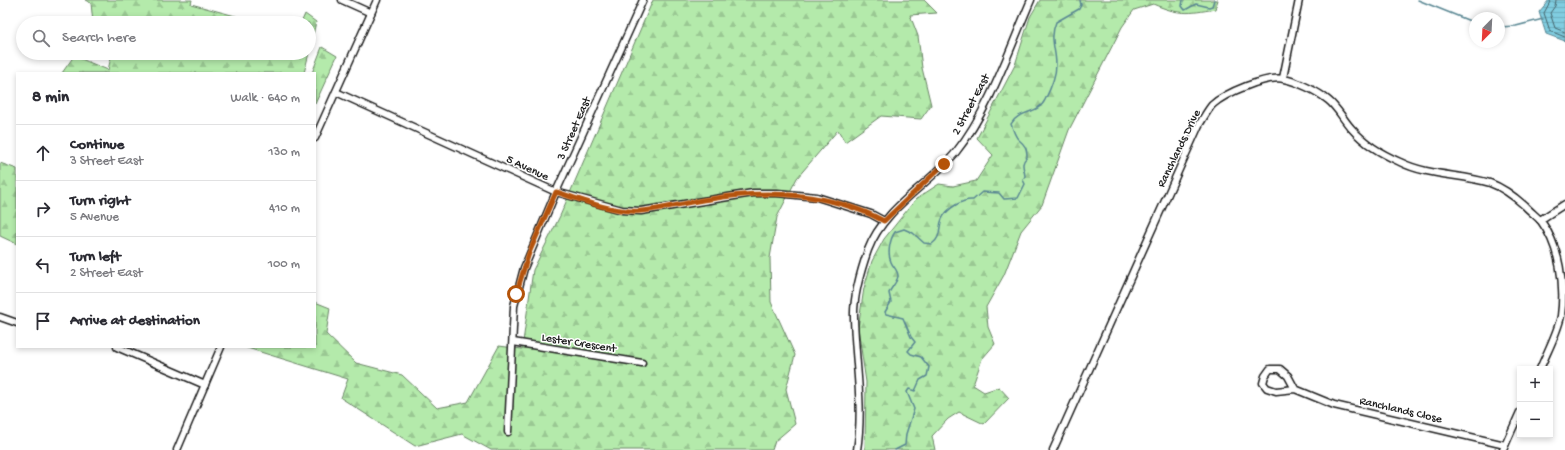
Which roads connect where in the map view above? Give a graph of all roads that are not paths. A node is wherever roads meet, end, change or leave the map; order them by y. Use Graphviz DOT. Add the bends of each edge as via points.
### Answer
graph roads {
  1 [pos="342,0"];
  2 [pos="377,0"];
  3 [pos="643,0"];
  4 [pos="1031,0"];
  5 [pos="1300,0"];
  6 [pos="371,13"];
  7 [pos="1284,78"];
  8 [pos="336,92"];
  9 [pos="316,136"];
  10 [pos="556,192"];
  11 [pos="1565,204"];
  12 [pos="1540,220"];
  13 [pos="884,221"];
  14 [pos="0,316"];
  15 [pos="16,323"];
  16 [pos="513,342"];
  17 [pos="119,348"];
  18 [pos="221,348"];
  19 [pos="642,363"];
  20 [pos="1541,366"];
  21 [pos="205,385"];
  22 [pos="1295,389"];
  23 [pos="1517,419"];
  24 [pos="508,432"];
  25 [pos="1504,447"];
  26 [pos="177,450"];
  27 [pos="857,450"];
  28 [pos="1053,450"];
  1 -- 6 [label="street"];
  2 -- 6 [label="street"];
  3 -- 10 [label="street, 3 Street East"];
  4 -- 13 [label="street, 2 Street East" via="972,129 956,152"];
  5 -- 7 [label="street"];
  6 -- 8 [label="street"];
  7 -- 12 [label="street" via="1328,100 1367,144 1384,154 1414,168 1491,183 1517,198"];
  7 -- 28 [label="street, Ranchlands Drive" via="1234,90 1212,105 1199,125"];
  8 -- 9 [label="street"];
  8 -- 10 [label="street, 5 Avenue"];
  10 -- 13 [label="street, 5 Avenue" via="622,210 641,211 746,194 777,193 817,198 871,214"];
  10 -- 16 [label="street, 3 Street East" via="529,253 516,294"];
  11 -- 12 [label="street"];
  12 -- 20 [label="street" via="1556,252 1564,287 1557,329"];
  13 -- 27 [label="street, 2 Street East" via="869,249 856,297 854,317 861,398"];
  14 -- 15 [label="street"];
  16 -- 19 [label="street, Lester Crescent"];
  16 -- 24 [label="street, 3 Street East"];
  17 -- 21 [label="street"];
  18 -- 21 [label="street"];
  21 -- 26 [label="street"];
  22 -- 22 [label="street, Ranchlands Close" via="1288,376 1280,369 1270,369 1265,376 1263,383 1267,388 1276,391"];
  22 -- 25 [label="street, Ranchlands Close" via="1334,405"];
  23 -- 25 [label="street"];
}
